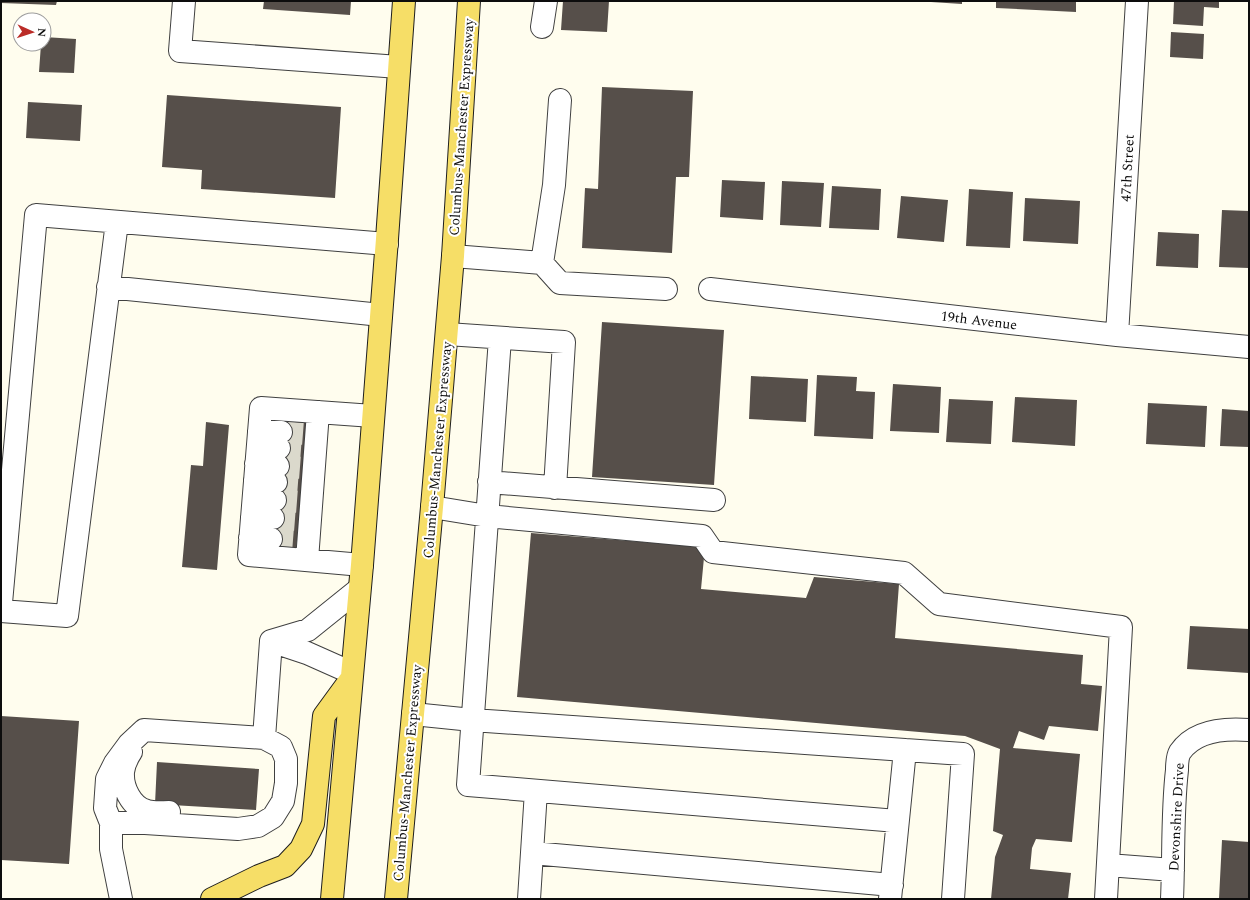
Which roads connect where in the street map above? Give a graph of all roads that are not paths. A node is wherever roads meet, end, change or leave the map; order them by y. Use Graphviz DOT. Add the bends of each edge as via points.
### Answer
graph roads {
  1 [pos="184,1"];
  2 [pos="404,1"];
  3 [pos="469,1"];
  4 [pos="546,1"];
  5 [pos="1137,1"];
  6 [pos="542,26"];
  7 [pos="399,67"];
  8 [pos="560,100"];
  9 [pos="117,222"];
  10 [pos="387,244"];
  11 [pos="453,256"];
  12 [pos="542,263"];
  13 [pos="108,287"];
  14 [pos="666,289"];
  15 [pos="710,289"];
  16 [pos="381,315"];
  17 [pos="447,334"];
  18 [pos="1117,335"];
  19 [pos="500,338"];
  20 [pos="1249,347"];
  21 [pos="318,412"];
  22 [pos="373,416"];
  23 [pos="490,482"];
  24 [pos="555,488"];
  25 [pos="307,491"];
  26 [pos="714,500"];
  27 [pos="432,507"];
  28 [pos="487,516"];
  29 [pos="362,565"];
  30 [pos="359,589"];
  31 [pos="1,603"];
  32 [pos="1,611"];
  33 [pos="271,641"];
  34 [pos="351,676"];
  35 [pos="413,714"];
  36 [pos="472,720"];
  37 [pos="144,730"];
  38 [pos="1249,730"];
  39 [pos="264,738"];
  40 [pos="905,750"];
  41 [pos="536,791"];
  42 [pos="897,821"];
  43 [pos="111,823"];
  44 [pos="258,826"];
  45 [pos="532,853"];
  46 [pos="1108,865"];
  47 [pos="1173,870"];
  48 [pos="891,892"];
  49 [pos="121,899"];
  50 [pos="212,899"];
  51 [pos="332,899"];
  52 [pos="396,899"];
  53 [pos="529,899"];
  54 [pos="953,899"];
  55 [pos="1106,899"];
  56 [pos="1172,899"];
  1 -- 7 [label="street" via="180,51"];
  2 -- 7 [label="main road"];
  3 -- 11 [label="main road, Columbus-Manchester Expressway"];
  4 -- 6 [label="street"];
  5 -- 18 [label="street, 47th Street"];
  7 -- 10 [label="main road"];
  8 -- 12 [label="street" via="554,185"];
  9 -- 10 [label="street"];
  9 -- 13 [label="street"];
  9 -- 31 [label="street" via="36,215"];
  10 -- 16 [label="main road"];
  11 -- 12 [label="street"];
  11 -- 17 [label="main road, Columbus-Manchester Expressway"];
  12 -- 14 [label="street" via="560,282"];
  13 -- 16 [label="street"];
  13 -- 32 [label="street" via="67,616"];
  15 -- 18 [label="street, 19th Avenue"];
  16 -- 22 [label="main road"];
  17 -- 19 [label="street"];
  17 -- 27 [label="main road, Columbus-Manchester Expressway"];
  18 -- 20 [label="street, 19th Avenue"];
  19 -- 23 [label="street"];
  19 -- 24 [label="street" via="564,342"];
  21 -- 22 [label="street"];
  21 -- 25 [label="street"];
  21 -- 25 [label="street" via="261,408 265,483 249,555"];
  22 -- 29 [label="main road"];
  23 -- 24 [label="street"];
  23 -- 28 [label="street"];
  24 -- 26 [label="street"];
  25 -- 29 [label="street"];
  27 -- 28 [label="street"];
  27 -- 35 [label="main road, Columbus-Manchester Expressway"];
  28 -- 36 [label="street"];
  28 -- 46 [label="street" via="702,536 713,552 904,573 939,604 1121,627"];
  29 -- 30 [label="main road"];
  30 -- 33 [label="street" via="308,630"];
  30 -- 34 [label="main road"];
  33 -- 34 [label="street" via="307,653"];
  33 -- 39 [label="street"];
  34 -- 50 [label="main road" via="324,716 313,824 301,849 286,866"];
  34 -- 51 [label="main road"];
  35 -- 36 [label="street"];
  35 -- 52 [label="main road, Columbus-Manchester Expressway"];
  36 -- 40 [label="street"];
  36 -- 41 [label="street" via="468,785"];
  37 -- 39 [label="street"];
  37 -- 43 [label="street" via="129,744 107,779 105,808"];
  37 -- 44 [label="street" via="125,762 123,772 124,786 138,807 147,811 222,816"];
  38 -- 47 [label="street, Devonshire Drive" via="1208,732 1191,740 1179,754 1175,791"];
  39 -- 44 [label="street" via="281,747 286,759 286,783 283,801 273,817"];
  40 -- 42 [label="street"];
  40 -- 54 [label="street" via="963,754"];
  41 -- 42 [label="street"];
  41 -- 45 [label="street"];
  42 -- 48 [label="street"];
  43 -- 44 [label="street" via="238,829"];
  43 -- 49 [label="street" via="111,849"];
  45 -- 48 [label="street"];
  45 -- 53 [label="street"];
  46 -- 47 [label="street"];
  46 -- 55 [label="street"];
  47 -- 56 [label="street, Devonshire Drive"];
}
